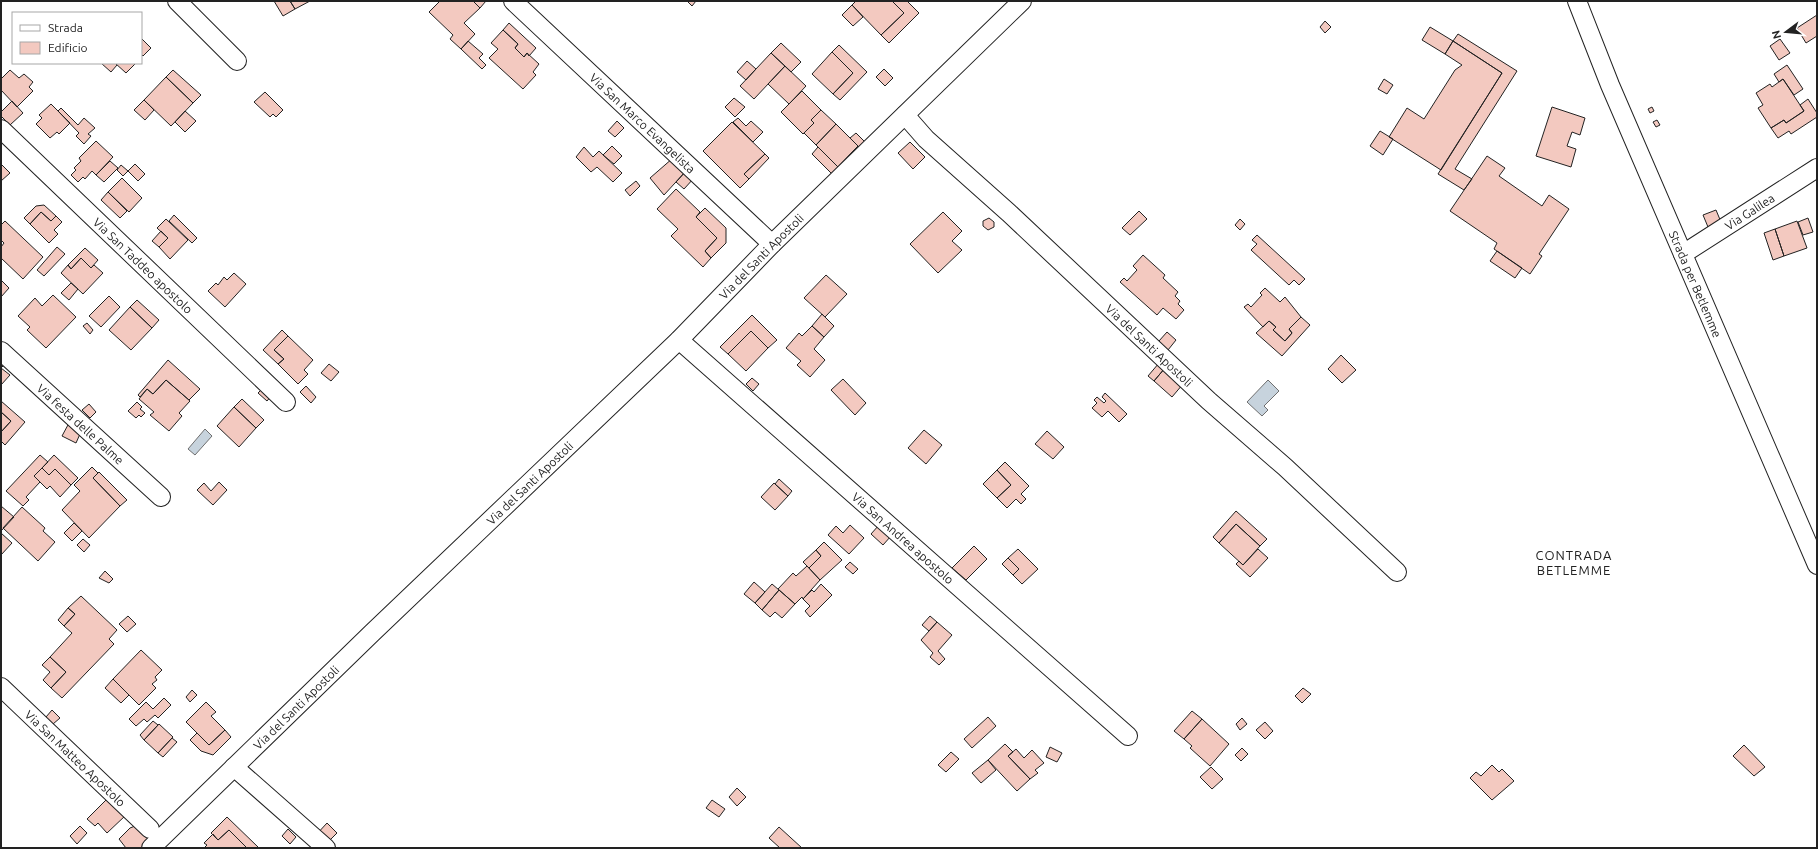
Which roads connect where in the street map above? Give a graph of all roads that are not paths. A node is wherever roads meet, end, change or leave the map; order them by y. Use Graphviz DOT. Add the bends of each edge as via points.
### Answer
graph roads {
  1 [pos="177,1"];
  2 [pos="513,1"];
  3 [pos="1022,1"];
  4 [pos="1577,1"];
  5 [pos="237,61"];
  6 [pos="905,115"];
  7 [pos="1,129"];
  8 [pos="1817,168"];
  9 [pos="772,244"];
  10 [pos="1683,254"];
  11 [pos="679,340"];
  12 [pos="1,351"];
  13 [pos="286,402"];
  14 [pos="161,498"];
  15 [pos="1817,565"];
  16 [pos="1397,572"];
  17 [pos="1,688"];
  18 [pos="1128,736"];
  19 [pos="234,767"];
  20 [pos="150,829"];
  21 [pos="151,848"];
  22 [pos="326,848"];
  1 -- 5 [label="street"];
  2 -- 9 [label="street, Via San Marco Evangelista"];
  3 -- 6 [label="street, Via del Santi Apostoli"];
  4 -- 10 [label="street, Strada per Betlemme" via="1610,85"];
  6 -- 9 [label="street, Via del Santi Apostoli"];
  6 -- 16 [label="street, Via del Santi Apostoli" via="926,139"];
  7 -- 13 [label="street, Via San Taddeo apostolo"];
  8 -- 10 [label="street, Via Galilea"];
  9 -- 11 [label="street, Via del Santi Apostoli"];
  10 -- 15 [label="street, Strada per Betlemme"];
  11 -- 18 [label="street, Via San Andrea apostolo"];
  11 -- 19 [label="street, Via del Santi Apostoli"];
  12 -- 14 [label="street, Via festa delle Palme"];
  17 -- 20 [label="street, Via San Matteo Apostolo"];
  19 -- 21 [label="street, Via del Santi Apostoli"];
  19 -- 22 [label="street"];
}
